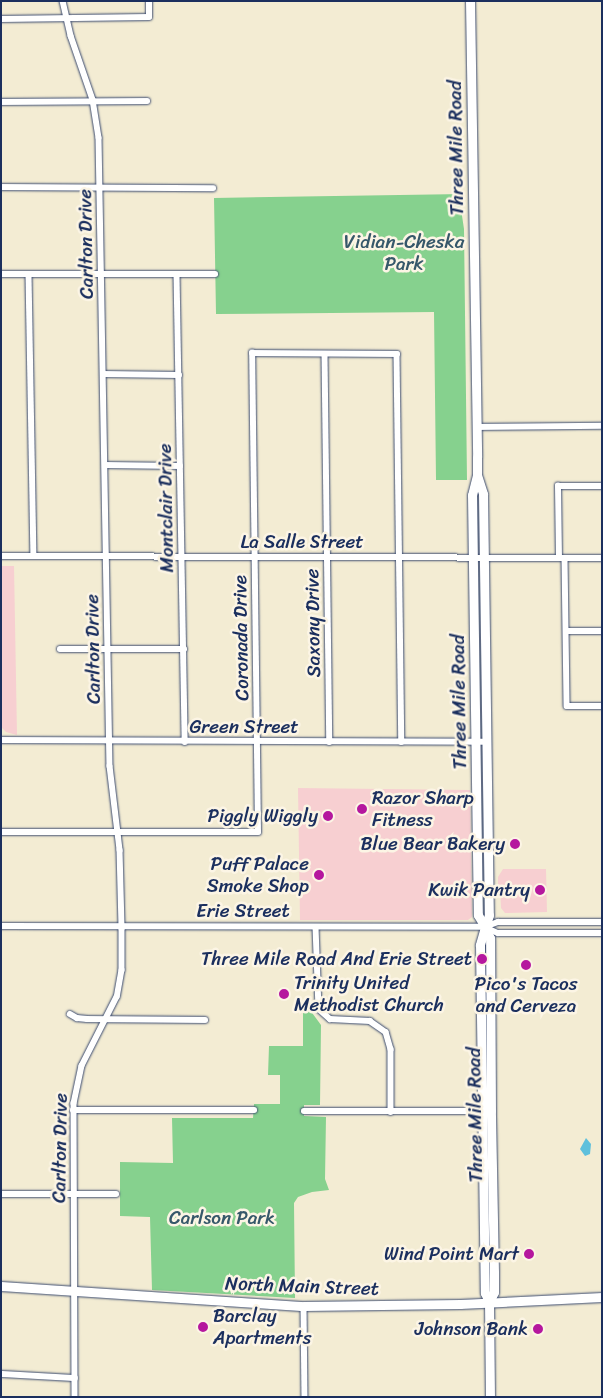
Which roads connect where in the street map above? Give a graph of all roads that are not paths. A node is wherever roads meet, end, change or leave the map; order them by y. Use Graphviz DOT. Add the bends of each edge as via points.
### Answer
graph roads {
  1 [pos="63,1"];
  2 [pos="149,1"];
  3 [pos="470,1"];
  4 [pos="66,18"];
  5 [pos="1,19"];
  6 [pos="93,100"];
  7 [pos="147,101"];
  8 [pos="1,102"];
  9 [pos="1,187"];
  10 [pos="100,187"];
  11 [pos="214,188"];
  12 [pos="1,274"];
  13 [pos="29,274"];
  14 [pos="101,274"];
  15 [pos="177,274"];
  16 [pos="215,274"];
  17 [pos="325,354"];
  18 [pos="103,374"];
  19 [pos="179,375"];
  20 [pos="602,426"];
  21 [pos="476,428"];
  22 [pos="105,466"];
  23 [pos="180,466"];
  24 [pos="477,475"];
  25 [pos="602,486"];
  26 [pos="1,556"];
  27 [pos="34,556"];
  28 [pos="106,557"];
  29 [pos="182,557"];
  30 [pos="255,557"];
  31 [pos="327,557"];
  32 [pos="474,557"];
  33 [pos="484,557"];
  34 [pos="400,558"];
  35 [pos="562,558"];
  36 [pos="602,558"];
  37 [pos="566,631"];
  38 [pos="602,631"];
  39 [pos="60,649"];
  40 [pos="108,649"];
  41 [pos="184,649"];
  42 [pos="602,706"];
  43 [pos="1,740"];
  44 [pos="110,741"];
  45 [pos="185,742"];
  46 [pos="257,742"];
  47 [pos="330,742"];
  48 [pos="402,742"];
  49 [pos="476,742"];
  50 [pos="487,742"];
  51 [pos="1,832"];
  52 [pos="118,832"];
  53 [pos="553,922"];
  54 [pos="602,922"];
  55 [pos="1,926"];
  56 [pos="122,926"];
  57 [pos="316,927"];
  58 [pos="485,927"];
  59 [pos="602,933"];
  60 [pos="553,934"];
  61 [pos="70,1014"];
  62 [pos="107,1020"];
  63 [pos="205,1020"];
  64 [pos="73,1110"];
  65 [pos="254,1110"];
  66 [pos="304,1111"];
  67 [pos="486,1111"];
  68 [pos="391,1112"];
  69 [pos="1,1194"];
  70 [pos="74,1194"];
  71 [pos="116,1194"];
  72 [pos="1,1286"];
  73 [pos="74,1290"];
  74 [pos="602,1297"];
  75 [pos="489,1302"];
  76 [pos="304,1306"];
  77 [pos="1,1374"];
  78 [pos="75,1378"];
  79 [pos="76,1397"];
  80 [pos="305,1397"];
  81 [pos="490,1397"];
  1 -- 4 [label="street, Carlton Drive"];
  2 -- 4 [label="street" via="149,17"];
  3 -- 21 [label="street, Three Mile Road"];
  4 -- 5 [label="street"];
  4 -- 6 [label="street, Carlton Drive"];
  6 -- 7 [label="street"];
  6 -- 8 [label="street"];
  6 -- 10 [label="street, Carlton Drive" via="99,138"];
  9 -- 10 [label="street"];
  10 -- 11 [label="street"];
  10 -- 14 [label="street, Carlton Drive"];
  12 -- 13 [label="street"];
  13 -- 14 [label="street"];
  13 -- 27 [label="street"];
  14 -- 15 [label="street"];
  14 -- 18 [label="street, Carlton Drive"];
  15 -- 16 [label="street"];
  15 -- 19 [label="street, Montclair Drive"];
  17 -- 30 [label="street, Coronada Drive" via="252,353"];
  17 -- 31 [label="street, Saxony Drive"];
  17 -- 34 [label="street" via="397,354"];
  18 -- 19 [label="street"];
  18 -- 22 [label="street, Carlton Drive"];
  19 -- 23 [label="street, Montclair Drive"];
  20 -- 21 [label="street"];
  21 -- 24 [label="street, Three Mile Road"];
  22 -- 23 [label="street"];
  22 -- 28 [label="street, Carlton Drive"];
  23 -- 29 [label="street, Montclair Drive"];
  24 -- 32 [label="street, Three Mile Road" via="472,494"];
  24 -- 33 [label="street, Three Mile Road" via="483,494"];
  25 -- 35 [label="street" via="558,486"];
  26 -- 27 [label="street, La Salle Street"];
  27 -- 28 [label="street, La Salle Street"];
  28 -- 29 [label="street, La Salle Street"];
  28 -- 40 [label="street, Carlton Drive"];
  29 -- 30 [label="street, La Salle Street"];
  29 -- 41 [label="street, Montclair Drive"];
  30 -- 31 [label="street, La Salle Street"];
  30 -- 46 [label="street, Coronada Drive"];
  31 -- 34 [label="street, La Salle Street"];
  31 -- 47 [label="street, Saxony Drive"];
  32 -- 33 [label="street, La Salle Street"];
  32 -- 34 [label="street, La Salle Street"];
  32 -- 49 [label="street, Three Mile Road"];
  33 -- 35 [label="street, La Salle Street"];
  33 -- 50 [label="street, Three Mile Road"];
  34 -- 48 [label="street"];
  35 -- 36 [label="street, La Salle Street"];
  35 -- 37 [label="street"];
  37 -- 38 [label="street"];
  37 -- 42 [label="street" via="566,706"];
  39 -- 40 [label="street"];
  40 -- 41 [label="street"];
  40 -- 44 [label="street, Carlton Drive"];
  41 -- 45 [label="street, Montclair Drive"];
  43 -- 44 [label="street, Green Street"];
  44 -- 45 [label="street, Green Street"];
  44 -- 52 [label="street, Carlton Drive" via="111,784"];
  45 -- 46 [label="street, Green Street"];
  46 -- 47 [label="street, Green Street"];
  46 -- 52 [label="street, Coronada Drive" via="258,832"];
  47 -- 48 [label="street, Green Street"];
  48 -- 49 [label="street, Green Street"];
  49 -- 50 [label="street, Green Street"];
  49 -- 58 [label="street, Three Mile Road" via="478,916"];
  50 -- 58 [label="street, Three Mile Road" via="489,915"];
  51 -- 52 [label="street"];
  52 -- 56 [label="street, Carlton Drive"];
  53 -- 54 [label="street, Erie Street"];
  53 -- 58 [label="street, Erie Street" via="498,922"];
  53 -- 60 [label="street"];
  55 -- 56 [label="street, Erie Street"];
  56 -- 57 [label="street, Erie Street"];
  56 -- 62 [label="street, Carlton Drive" via="121,979"];
  57 -- 58 [label="street, Erie Street"];
  57 -- 68 [label="street" via="319,1009 330,1019 370,1021 386,1032 391,1048"];
  58 -- 60 [label="street, Erie Street" via="498,933"];
  58 -- 67 [label="street, Three Mile Road" via="490,938"];
  59 -- 60 [label="street, Erie Street"];
  61 -- 62 [label="street" via="77,1018"];
  62 -- 63 [label="street"];
  62 -- 64 [label="street, Carlton Drive" via="79,1075"];
  64 -- 65 [label="street"];
  64 -- 70 [label="street, Carlton Drive"];
  66 -- 68 [label="street"];
  67 -- 68 [label="street"];
  67 -- 75 [label="street, Three Mile Road" via="485,1293"];
  69 -- 70 [label="street"];
  70 -- 71 [label="street"];
  70 -- 73 [label="street, Carlton Drive"];
  72 -- 73 [label="street, North Main Street"];
  73 -- 76 [label="street, North Main Street"];
  73 -- 78 [label="street, Carlton Drive"];
  74 -- 75 [label="street, North Main Street"];
  75 -- 76 [label="street, North Main Street"];
  75 -- 81 [label="street, Three Mile Road"];
  76 -- 80 [label="street"];
  77 -- 78 [label="street"];
  78 -- 79 [label="street, Carlton Drive"];
}
